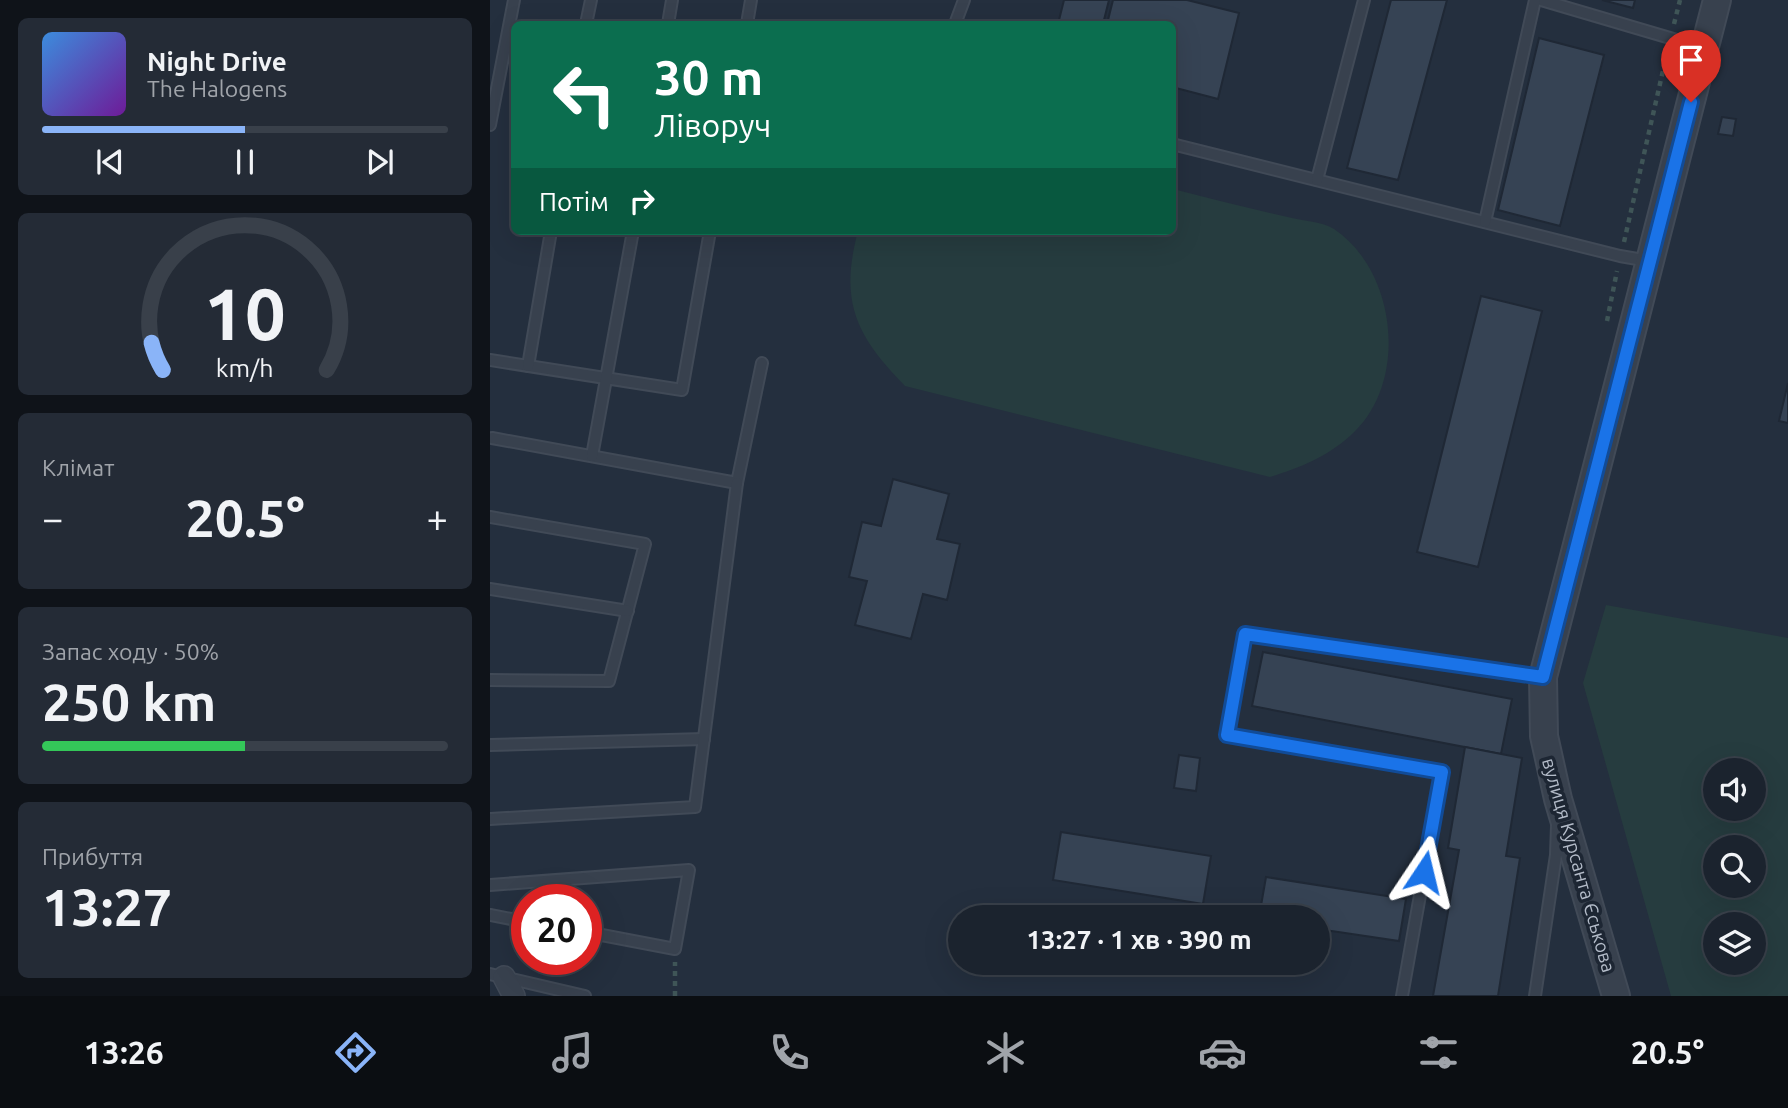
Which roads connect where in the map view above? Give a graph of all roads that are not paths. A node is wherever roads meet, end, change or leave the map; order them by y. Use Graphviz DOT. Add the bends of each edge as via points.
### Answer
graph roads {
  1 [pos="514,0"];
  2 [pos="590,0"];
  3 [pos="673,0"];
  4 [pos="751,0"];
  5 [pos="964,0"];
  6 [pos="1364,0"];
  7 [pos="1535,0"];
  8 [pos="1541,0"];
  9 [pos="1717,0"];
  10 [pos="586,21"];
  11 [pos="669,21"];
  12 [pos="748,21"];
  13 [pos="956,21"];
  14 [pos="1704,48"];
  15 [pos="490,125"];
  16 [pos="1176,145"];
  17 [pos="1317,180"];
  18 [pos="1485,222"];
  19 [pos="550,235"];
  20 [pos="632,235"];
  21 [pos="709,235"];
  22 [pos="1651,261"];
  23 [pos="490,360"];
  24 [pos="762,363"];
  25 [pos="528,366"];
  26 [pos="608,378"];
  27 [pos="492,438"];
  28 [pos="592,456"];
  29 [pos="737,482"];
  30 [pos="490,517"];
  31 [pos="490,589"];
  32 [pos="628,611"];
  33 [pos="1543,677"];
  34 [pos="490,680"];
  35 [pos="704,740"];
  36 [pos="490,745"];
  37 [pos="1558,799"];
  38 [pos="490,819"];
  39 [pos="490,885"];
  40 [pos="490,915"];
  41 [pos="511,919"];
  42 [pos="602,936"];
  43 [pos="497,975"];
  44 [pos="514,996"];
  45 [pos="585,996"];
  46 [pos="1402,996"];
  47 [pos="1535,996"];
  48 [pos="1616,996"];
  1 -- 15 [label="lane"];
  2 -- 10 [label="lane"];
  3 -- 11 [label="lane"];
  4 -- 12 [label="lane"];
  5 -- 13 [label="lane"];
  6 -- 17 [label="lane"];
  7 -- 18 [label="lane"];
  8 -- 14 [label="lane"];
  9 -- 14 [label="street, вулиця Курсанта Єськова"];
  14 -- 22 [label="street, вулиця Курсанта Єськова"];
  16 -- 17 [label="lane"];
  17 -- 18 [label="lane"];
  18 -- 22 [label="lane"];
  19 -- 25 [label="lane"];
  20 -- 26 [label="lane"];
  21 -- 26 [label="lane" via="682,390"];
  22 -- 33 [label="street, вулиця Курсанта Єськова"];
  23 -- 25 [label="lane"];
  24 -- 29 [label="lane"];
  25 -- 26 [label="lane"];
  26 -- 28 [label="lane"];
  27 -- 28 [label="lane"];
  28 -- 29 [label="lane"];
  29 -- 35 [label="lane"];
  30 -- 32 [label="lane" via="645,544"];
  31 -- 32 [label="lane"];
  32 -- 34 [label="lane" via="609,681"];
  33 -- 37 [label="street, вулиця Курсанта Єськова" via="1544,736"];
  33 -- 46 [label="lane" via="1245,634 1227,735 1442,772"];
  35 -- 36 [label="lane"];
  35 -- 38 [label="lane" via="695,807"];
  37 -- 47 [label="lane" via="1556,855"];
  37 -- 48 [label="street, вулиця Курсанта Єськова"];
  39 -- 42 [label="lane" via="689,870 676,948"];
  40 -- 41 [label="lane"];
  43 -- 44 [label="street"];
  43 -- 45 [label="lane"];
}
